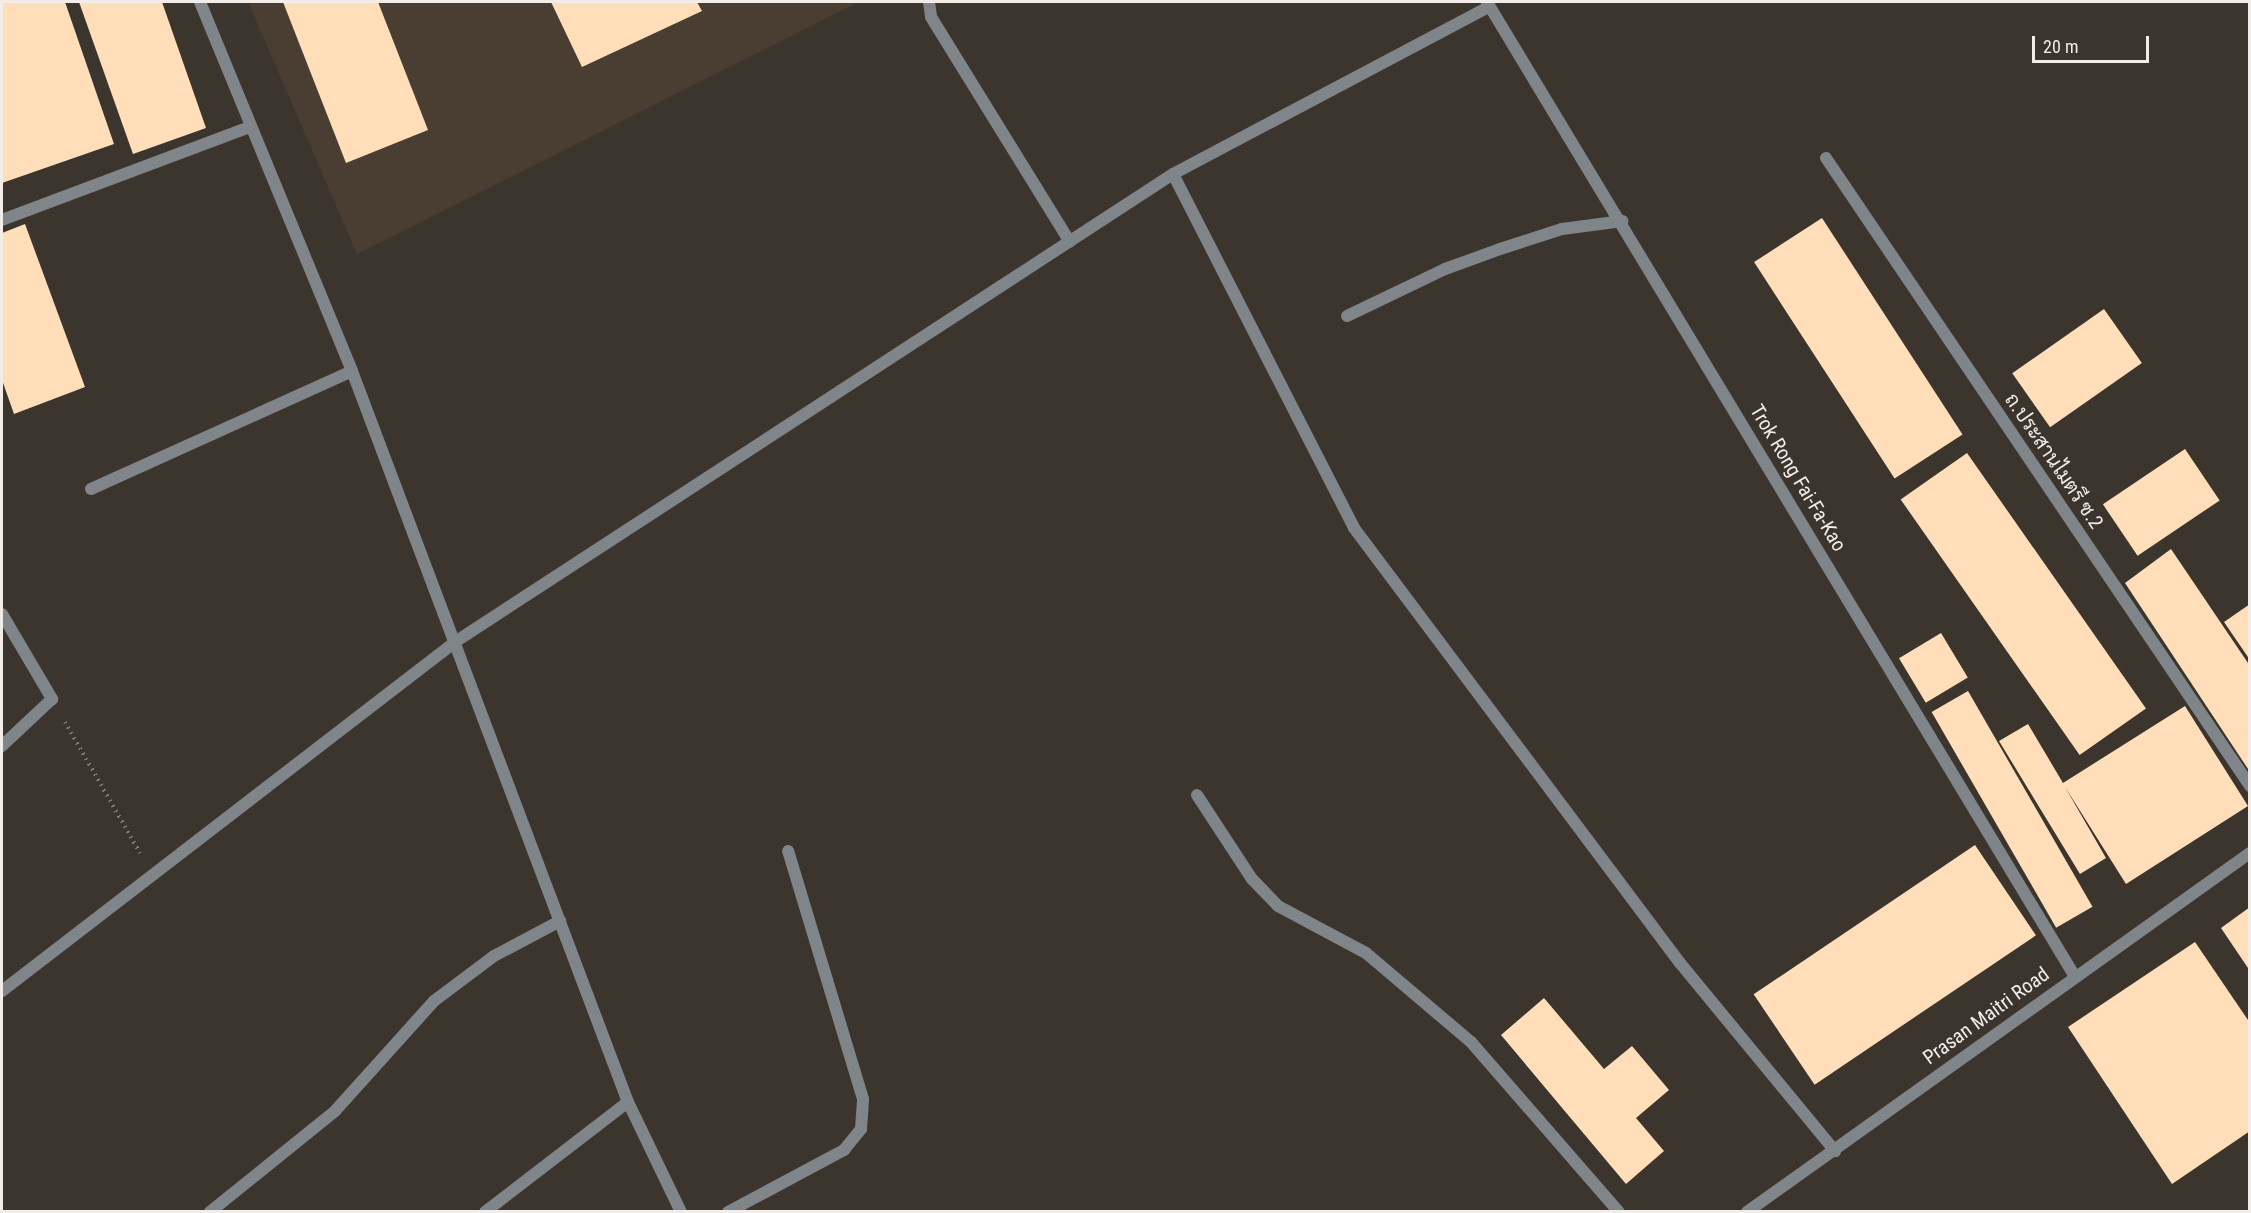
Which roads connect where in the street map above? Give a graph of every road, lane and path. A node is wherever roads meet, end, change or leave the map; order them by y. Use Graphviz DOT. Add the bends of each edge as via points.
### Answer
graph roads {
  1 [pos="200,2"];
  2 [pos="929,2"];
  3 [pos="1492,3"];
  4 [pos="250,127"];
  5 [pos="1826,158"];
  6 [pos="1173,174"];
  7 [pos="2,219"];
  8 [pos="1622,221"];
  9 [pos="1070,242"];
  10 [pos="1347,316"];
  11 [pos="352,371"];
  12 [pos="91,489"];
  13 [pos="2,614"];
  14 [pos="455,642"];
  15 [pos="52,699"];
  16 [pos="2,746"];
  17 [pos="2250,786"];
  18 [pos="1197,795"];
  19 [pos="788,851"];
  20 [pos="2250,853"];
  21 [pos="152,875"];
  22 [pos="560,921"];
  23 [pos="2074,975"];
  24 [pos="2,991"];
  25 [pos="628,1102"];
  26 [pos="1835,1151"];
  27 [pos="210,1212"];
  28 [pos="485,1212"];
  29 [pos="681,1212"];
  30 [pos="728,1212"];
  31 [pos="1619,1212"];
  32 [pos="1747,1212"];
  1 -- 4 [label="street"];
  2 -- 9 [label="street" via="931,17"];
  3 -- 6 [label="street"];
  3 -- 8 [label="street, Trok Rong Fai-Fa-Kao"];
  4 -- 7 [label="street"];
  4 -- 11 [label="street"];
  5 -- 17 [label="street, ถ.ประสานไมตรี ซ.2"];
  6 -- 9 [label="street"];
  6 -- 26 [label="street" via="1354,528 1680,963"];
  8 -- 10 [label="street" via="1562,230 1500,249 1445,269"];
  8 -- 23 [label="street, Trok Rong Fai-Fa-Kao"];
  9 -- 14 [label="street"];
  11 -- 12 [label="street"];
  11 -- 14 [label="street"];
  13 -- 15 [label="street"];
  14 -- 21 [label="street"];
  14 -- 22 [label="street"];
  15 -- 16 [label="street"];
  15 -- 21 [label="path"];
  18 -- 31 [label="street" via="1252,879 1278,906 1366,953 1455,1027"];
  19 -- 30 [label="street" via="864,1099 861,1129 844,1150"];
  20 -- 23 [label="street, Prasan Maitri Road"];
  21 -- 24 [label="street"];
  22 -- 25 [label="street"];
  22 -- 27 [label="street" via="495,956 434,1001 335,1111"];
  23 -- 26 [label="street, Prasan Maitri Road"];
  25 -- 28 [label="street"];
  25 -- 29 [label="street"];
  26 -- 32 [label="street, Prasan Maitri Road"];
}
